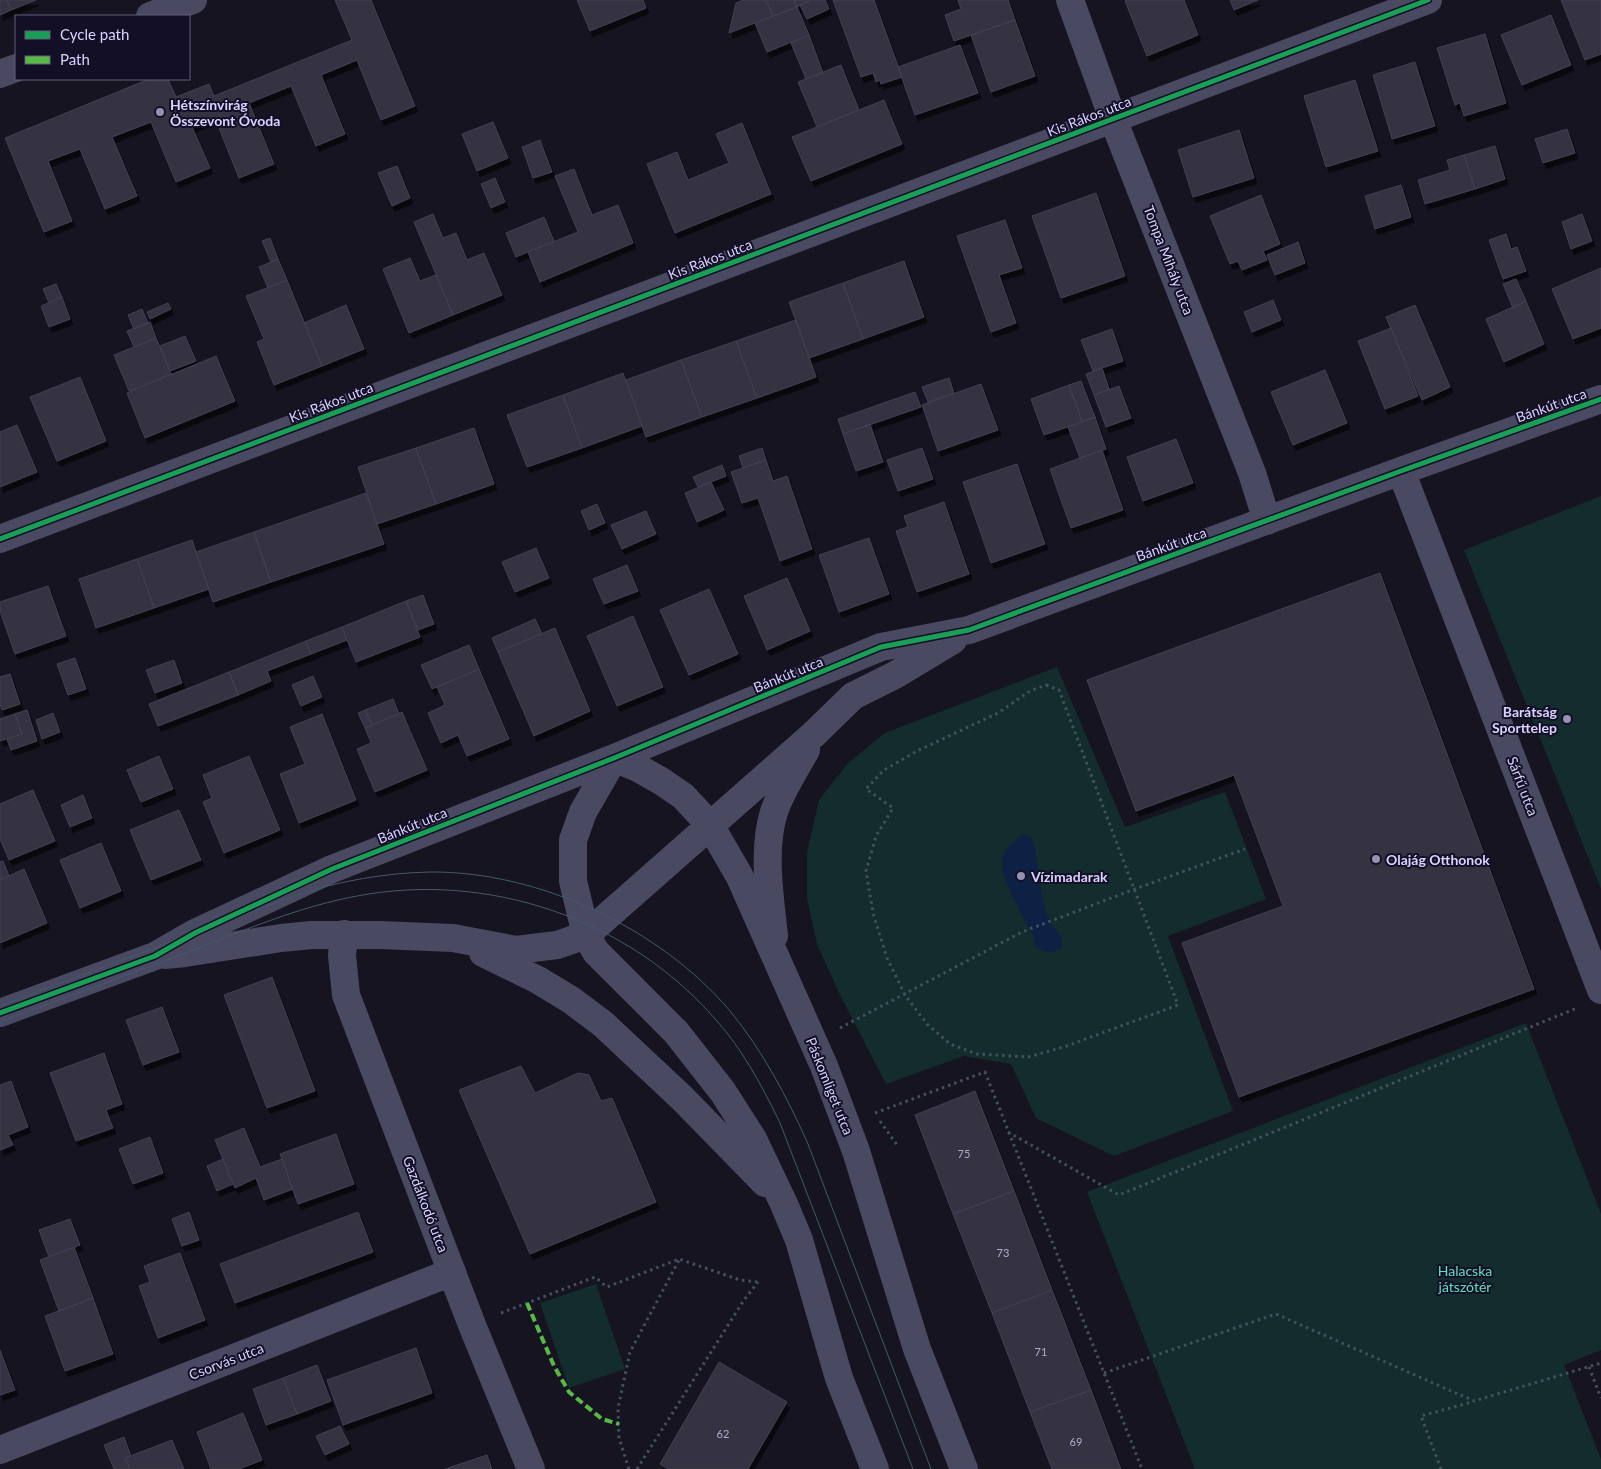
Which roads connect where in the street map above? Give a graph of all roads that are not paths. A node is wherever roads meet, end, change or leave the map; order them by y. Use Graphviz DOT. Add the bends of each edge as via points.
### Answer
graph roads {
  1 [pos="192,0"];
  2 [pos="1070,0"];
  3 [pos="1428,0"];
  4 [pos="153,15"];
  5 [pos="15,68"];
  6 [pos="0,74"];
  7 [pos="1113,119"];
  8 [pos="1601,399"];
  9 [pos="1401,471"];
  10 [pos="1266,521"];
  11 [pos="0,539"];
  12 [pos="969,630"];
  13 [pos="814,734"];
  14 [pos="614,758"];
  15 [pos="710,825"];
  16 [pos="344,934"];
  17 [pos="586,935"];
  18 [pos="453,938"];
  19 [pos="155,956"];
  20 [pos="778,964"];
  21 [pos="1592,998"];
  22 [pos="0,1013"];
  23 [pos="784,1204"];
  24 [pos="452,1272"];
  25 [pos="0,1450"];
  26 [pos="531,1469"];
  27 [pos="875,1469"];
  28 [pos="964,1469"];
  1 -- 4 [label="street"];
  2 -- 7 [label="street, Tompa Mihály utca"];
  3 -- 7 [label="street, Kis Rákos utca"];
  5 -- 6 [label="street"];
  7 -- 10 [label="street, Tompa Mihály utca" via="1252,473"];
  7 -- 11 [label="street, Kis Rákos utca"];
  8 -- 9 [label="street, Bánkút utca"];
  9 -- 10 [label="street, Bánkút utca"];
  9 -- 21 [label="street, Sárfű utca"];
  10 -- 12 [label="street, Bánkút utca"];
  12 -- 13 [label="street, Bánkút utca" via="895,676 853,696"];
  12 -- 14 [label="street, Bánkút utca" via="882,647"];
  13 -- 15 [label="street, Bánkút utca"];
  13 -- 20 [label="street" via="774,812 769,841 767,875"];
  14 -- 15 [label="street, Páskomliget utca" via="646,772 684,796"];
  14 -- 17 [label="street" via="583,812 573,840 573,881"];
  14 -- 19 [label="street, Bánkút utca" via="332,869 194,933"];
  15 -- 17 [label="street, Bánkút utca"];
  15 -- 20 [label="street, Páskomliget utca" via="740,877"];
  16 -- 18 [label="street, Bánkút utca"];
  16 -- 19 [label="street, Bánkút utca" via="281,938"];
  16 -- 24 [label="street, Gazdálkodó utca" via="342,955 346,995"];
  17 -- 18 [label="street, Bánkút utca" via="556,945 516,950"];
  17 -- 23 [label="street" via="596,952 676,1032 724,1092 753,1139"];
  18 -- 23 [label="street" via="538,980 603,1024 682,1098"];
  19 -- 22 [label="street, Bánkút utca"];
  20 -- 28 [label="street, Páskomliget utca" via="824,1066 856,1151 917,1349"];
  23 -- 27 [label="street" via="800,1240 839,1378"];
  24 -- 25 [label="street, Csorvás utca"];
  24 -- 26 [label="street, Gazdálkodó utca"];
}
